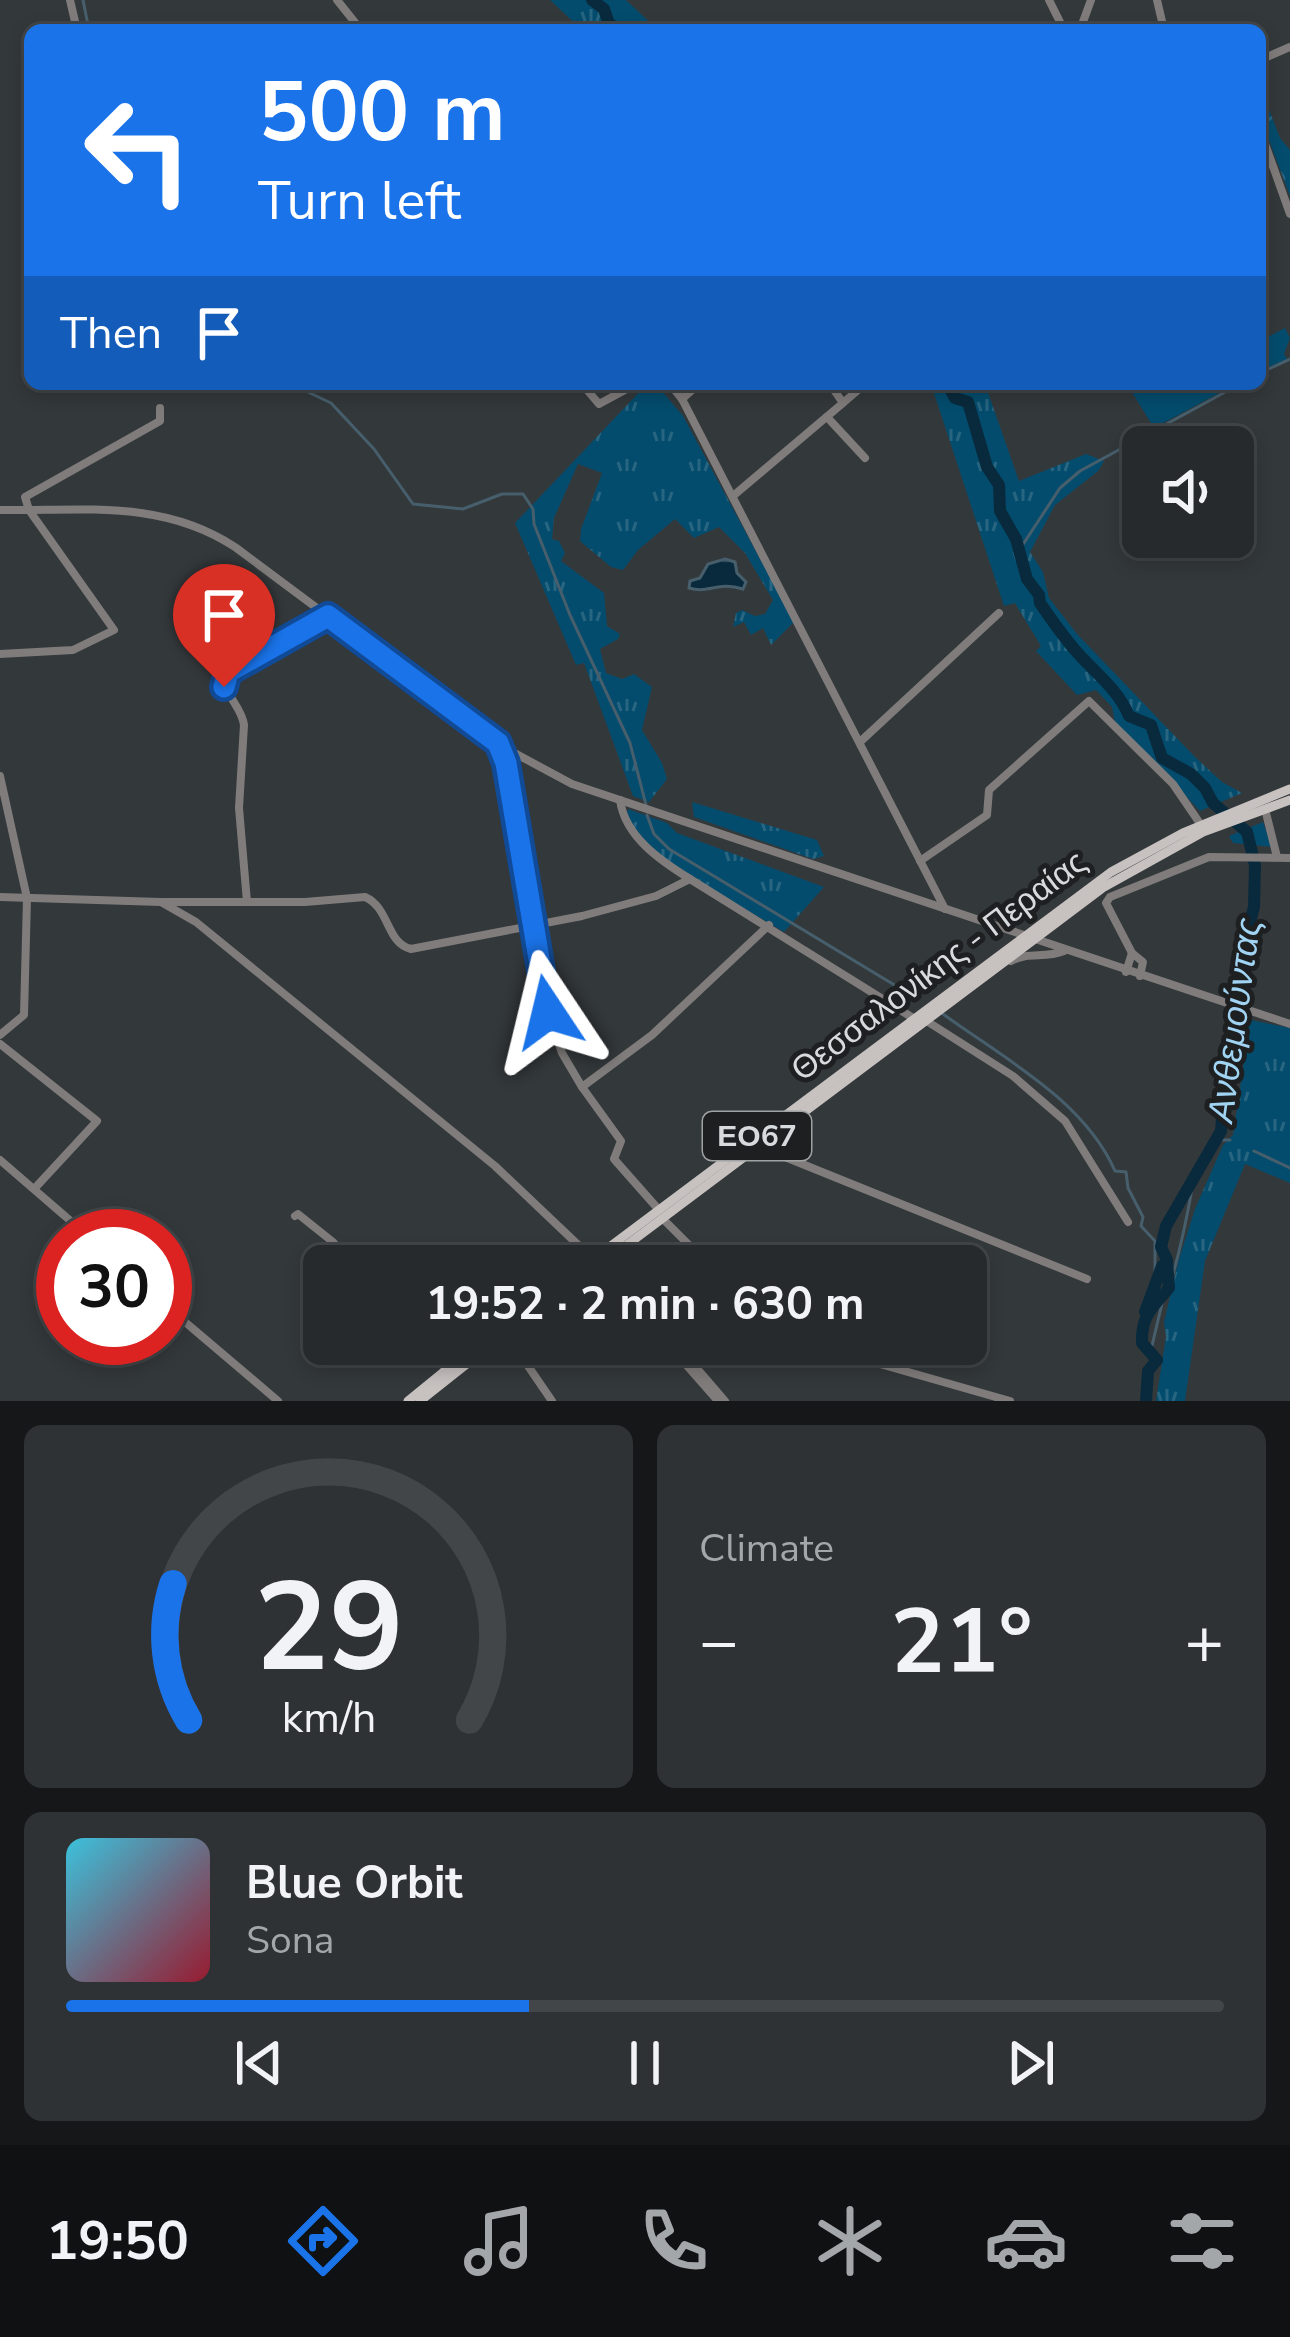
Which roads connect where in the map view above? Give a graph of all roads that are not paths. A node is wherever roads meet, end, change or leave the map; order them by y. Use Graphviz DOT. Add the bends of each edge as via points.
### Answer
graph roads {
  1 [pos="337,0"];
  2 [pos="356,24"];
  3 [pos="1266,147"];
  4 [pos="1289,210"];
  5 [pos="587,390"];
  6 [pos="625,390"];
  7 [pos="675,390"];
  8 [pos="692,390"];
  9 [pos="835,390"];
  10 [pos="858,390"];
  11 [pos="682,399"];
  12 [pos="844,402"];
  13 [pos="160,408"];
  14 [pos="827,417"];
  15 [pos="865,458"];
  16 [pos="733,496"];
  17 [pos="0,510"];
  18 [pos="29,510"];
  19 [pos="999,614"];
  20 [pos="328,616"];
  21 [pos="0,654"];
  22 [pos="861,742"];
  23 [pos="498,743"];
  24 [pos="520,758"];
  25 [pos="507,769"];
  26 [pos="0,776"];
  27 [pos="1290,789"];
  28 [pos="620,800"];
  29 [pos="1290,800"];
  30 [pos="1250,809"];
  31 [pos="1264,809"];
  32 [pos="1210,823"];
  33 [pos="1277,857"];
  34 [pos="1290,858"];
  35 [pos="920,861"];
  36 [pos="690,879"];
  37 [pos="0,897"];
  38 [pos="27,898"];
  39 [pos="161,902"];
  40 [pos="246,902"];
  41 [pos="946,910"];
  42 [pos="769,925"];
  43 [pos="532,927"];
  44 [pos="1027,938"];
  45 [pos="1064,951"];
  46 [pos="1132,953"];
  47 [pos="1126,972"];
  48 [pos="1140,976"];
  49 [pos="968,986"];
  50 [pos="944,999"];
  51 [pos="921,1016"];
  52 [pos="1290,1024"];
  53 [pos="0,1040"];
  54 [pos="582,1087"];
  55 [pos="760,1144"];
  56 [pos="0,1160"];
  57 [pos="35,1188"];
  58 [pos="58,1209"];
  59 [pos="660,1214"];
  60 [pos="295,1216"];
  61 [pos="1127,1222"];
  62 [pos="334,1245"];
  63 [pos="577,1245"];
  64 [pos="619,1245"];
  65 [pos="625,1245"];
  66 [pos="690,1245"];
  67 [pos="1087,1279"];
  68 [pos="192,1328"];
  69 [pos="443,1365"];
  70 [pos="450,1365"];
  71 [pos="465,1365"];
  72 [pos="527,1365"];
  73 [pos="690,1365"];
  74 [pos="884,1365"];
  75 [pos="446,1368"];
  76 [pos="278,1401"];
  77 [pos="408,1401"];
  78 [pos="420,1401"];
  79 [pos="552,1401"];
  80 [pos="721,1401"];
  81 [pos="1010,1401"];
  1 -- 2 [label="street"];
  3 -- 4 [label="street"];
  5 -- 6 [label="street" via="598,404"];
  7 -- 11 [label="street"];
  8 -- 11 [label="street"];
  9 -- 12 [label="street"];
  10 -- 12 [label="street"];
  11 -- 16 [label="street"];
  12 -- 14 [label="street"];
  13 -- 18 [label="street" via="160,421 25,497"];
  14 -- 15 [label="street"];
  14 -- 16 [label="street"];
  16 -- 22 [label="street"];
  17 -- 18 [label="street"];
  18 -- 20 [label="street" via="114,508 182,519 235,547"];
  18 -- 21 [label="street" via="114,630 73,650"];
  19 -- 22 [label="street"];
  20 -- 23 [label="street"];
  20 -- 40 [label="street" via="224,677 244,725"];
  22 -- 35 [label="street"];
  23 -- 24 [label="street"];
  23 -- 25 [label="street"];
  24 -- 25 [label="street"];
  24 -- 28 [label="street"];
  25 -- 43 [label="street"];
  26 -- 38 [label="street"];
  27 -- 30 [label="main road, Θεσσαλονίκης - Περαίας / ΕΟ67"];
  28 -- 36 [label="street" via="635,835"];
  28 -- 41 [label="street"];
  29 -- 31 [label="main road, Θεσσαλονίκης - Περαίας / ΕΟ67"];
  30 -- 31 [label="main road, Θεσσαλονίκης - Περαίας / ΕΟ67"];
  30 -- 32 [label="main road, Θεσσαλονίκης - Περαίας / ΕΟ67"];
  31 -- 33 [label="street"];
  32 -- 35 [label="street" via="1089,701 989,790 987,815"];
  32 -- 44 [label="main road, Θεσσαλονίκης - Περαίας / ΕΟ67"];
  32 -- 44 [label="main road, Θεσσαλονίκης - Περαίας / ΕΟ67" via="1118,868"];
  33 -- 34 [label="street"];
  33 -- 46 [label="street" via="1194,861 1110,897 1109,912"];
  35 -- 41 [label="street"];
  36 -- 42 [label="street"];
  36 -- 43 [label="street" via="656,896"];
  37 -- 38 [label="street"];
  38 -- 39 [label="street"];
  38 -- 53 [label="street" via="24,1015"];
  39 -- 40 [label="street"];
  39 -- 63 [label="street" via="219,938 495,1166"];
  40 -- 43 [label="street" via="370,898 397,942 411,950"];
  41 -- 44 [label="street"];
  42 -- 51 [label="street"];
  42 -- 54 [label="street" via="652,1035"];
  43 -- 54 [label="street" via="553,1032"];
  44 -- 45 [label="street"];
  44 -- 49 [label="main road, Θεσσαλονίκης - Περαίας / ΕΟ67"];
  44 -- 50 [label="main road, Θεσσαλονίκης - Περαίας / ΕΟ67"];
  45 -- 47 [label="street"];
  45 -- 49 [label="street" via="1021,956"];
  46 -- 47 [label="street"];
  46 -- 48 [label="street" via="1143,962"];
  47 -- 48 [label="street"];
  48 -- 52 [label="street"];
  49 -- 50 [label="main road, Θεσσαλονίκης - Περαίας / ΕΟ67"];
  50 -- 51 [label="main road, Θεσσαλονίκης - Περαίας / ΕΟ67"];
  51 -- 55 [label="main road, Θεσσαλονίκης - Περαίας / ΕΟ67"];
  51 -- 59 [label="main road, Θεσσαλονίκης - Περαίας / ΕΟ67"];
  51 -- 61 [label="street" via="1065,1120"];
  53 -- 57 [label="street" via="97,1121"];
  54 -- 59 [label="street" via="621,1141 614,1159"];
  55 -- 59 [label="main road, Θεσσαλονίκης - Περαίας / ΕΟ67"];
  55 -- 67 [label="street"];
  56 -- 57 [label="street"];
  57 -- 58 [label="street"];
  59 -- 64 [label="main road, Θεσσαλονίκης - Περαίας / ΕΟ67"];
  59 -- 65 [label="main road, Θεσσαλονίκης - Περαίας / ΕΟ67"];
  59 -- 66 [label="street"];
  60 -- 62 [label="street"];
  68 -- 76 [label="street"];
  69 -- 75 [label="street"];
  70 -- 75 [label="main road"];
  71 -- 78 [label="main road"];
  72 -- 79 [label="street"];
  73 -- 80 [label="street"];
  74 -- 81 [label="street"];
  75 -- 77 [label="main road"];
}
